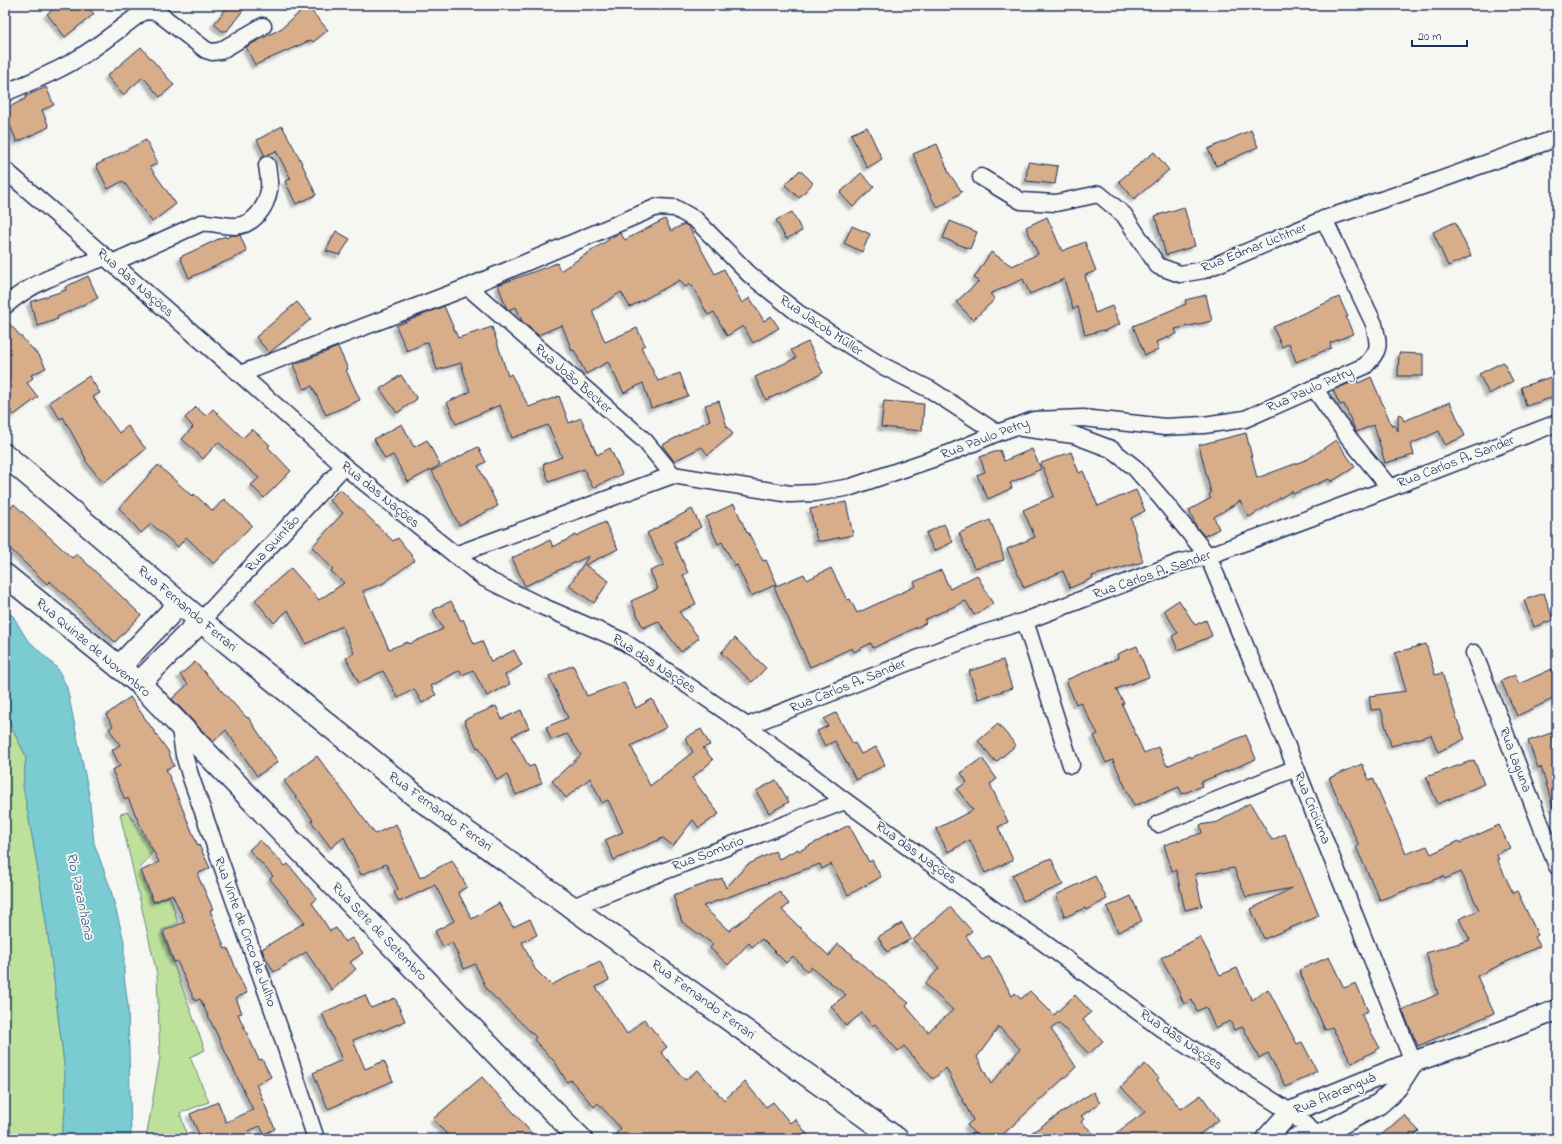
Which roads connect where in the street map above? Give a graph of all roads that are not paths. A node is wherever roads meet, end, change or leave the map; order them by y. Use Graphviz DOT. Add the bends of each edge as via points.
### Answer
graph roads {
  1 [pos="263,26"];
  2 [pos="5,93"];
  3 [pos="1557,138"];
  4 [pos="267,165"];
  5 [pos="5,170"];
  6 [pos="981,176"];
  7 [pos="1324,219"];
  8 [pos="109,260"];
  9 [pos="468,287"];
  10 [pos="5,306"];
  11 [pos="240,374"];
  12 [pos="1314,388"];
  13 [pos="1557,423"];
  14 [pos="1014,427"];
  15 [pos="997,433"];
  16 [pos="5,455"];
  17 [pos="344,466"];
  18 [pos="673,475"];
  19 [pos="1390,488"];
  20 [pos="455,555"];
  21 [pos="1208,556"];
  22 [pos="5,575"];
  23 [pos="180,603"];
  24 [pos="165,619"];
  25 [pos="201,621"];
  26 [pos="1024,621"];
  27 [pos="185,637"];
  28 [pos="1474,653"];
  29 [pos="119,667"];
  30 [pos="139,683"];
  31 [pos="179,723"];
  32 [pos="747,726"];
  33 [pos="1071,765"];
  34 [pos="1296,768"];
  35 [pos="845,801"];
  36 [pos="1158,824"];
  37 [pos="1557,866"];
  38 [pos="572,907"];
  39 [pos="1557,1010"];
  40 [pos="1413,1062"];
  41 [pos="1290,1112"];
  42 [pos="1320,1137"];
  43 [pos="316,1139"];
  44 [pos="581,1139"];
  45 [pos="897,1139"];
  46 [pos="1266,1139"];
  47 [pos="1295,1139"];
  1 -- 2 [label="street" via="220,51 212,52 157,12 144,11 71,63"];
  3 -- 7 [label="street, Rua Edmar Lichtner"];
  4 -- 8 [label="street" via="269,190 262,210 246,224 200,224"];
  5 -- 8 [label="street, Rua das Nações"];
  6 -- 7 [label="street, Rua Edmar Lichtner" via="1021,201 1056,203 1099,194 1124,215 1158,266 1180,274 1204,270"];
  7 -- 12 [label="street, Rua Paulo Petry" via="1374,324 1379,343 1376,355 1365,366"];
  8 -- 10 [label="street" via="42,282 25,290"];
  8 -- 11 [label="street, Rua das Nações"];
  9 -- 11 [label="street"];
  9 -- 15 [label="street, Rua Jacob Müller" via="657,207 674,208 696,220 749,274 798,313 879,364 931,390"];
  9 -- 18 [label="street, Rua João Becker" via="645,441"];
  11 -- 17 [label="street, Rua das Nações"];
  12 -- 14 [label="street, Rua Paulo Petry" via="1245,419 1204,426 1165,427 1083,418 1034,420"];
  12 -- 19 [label="street" via="1348,438"];
  13 -- 19 [label="street, Rua Carlos A. Sander"];
  14 -- 15 [label="street, Rua Paulo Petry"];
  14 -- 21 [label="street, Rua Criciúma" via="1074,435 1111,449 1134,467"];
  15 -- 18 [label="street, Rua Paulo Petry" via="950,453 851,487 816,493 790,494"];
  16 -- 23 [label="main road, Rua Fernando Ferrari"];
  17 -- 20 [label="street, Rua das Nações"];
  17 -- 25 [label="street, Rua Quintão"];
  18 -- 20 [label="street"];
  19 -- 21 [label="street, Rua Carlos A. Sander"];
  20 -- 32 [label="street, Rua das Nações" via="484,578 623,641"];
  21 -- 26 [label="street, Rua Carlos A. Sander" via="1178,563"];
  21 -- 34 [label="street, Rua Criciúma"];
  22 -- 29 [label="main road, Rua Quinze de Novembro"];
  23 -- 24 [label="main road"];
  23 -- 25 [label="main road, Rua Fernando Ferrari"];
  24 -- 27 [label="main road"];
  24 -- 29 [label="main road"];
  25 -- 27 [label="main road"];
  25 -- 38 [label="main road, Rua Fernando Ferrari" via="417,797"];
  26 -- 32 [label="street, Rua Carlos A. Sander" via="975,636"];
  26 -- 33 [label="street"];
  27 -- 30 [label="main road"];
  28 -- 37 [label="street, Rua Laguna"];
  29 -- 30 [label="main road, Rua Quinze de Novembro"];
  30 -- 31 [label="main road, Rua Quinze de Novembro"];
  31 -- 43 [label="street, Rua Vinte de Cinco de Julho" via="191,778"];
  31 -- 44 [label="main road, Rua Sete de Setembro"];
  32 -- 35 [label="street, Rua das Nações"];
  34 -- 36 [label="street"];
  34 -- 40 [label="street, Rua Criciúma"];
  35 -- 38 [label="street, Rua Sombrio"];
  35 -- 41 [label="street, Rua das Nações" via="1166,1032"];
  38 -- 45 [label="main road, Rua Fernando Ferrari"];
  39 -- 40 [label="street, Rua Araranguá"];
  40 -- 41 [label="street, Rua Araranguá"];
  40 -- 42 [label="street, Rua Araranguá" via="1397,1087 1379,1104"];
  41 -- 42 [label="street, Rua das Nações"];
  41 -- 46 [label="street, Rua Araranguá"];
  42 -- 47 [label="street, Rua Araranguá"];
}
